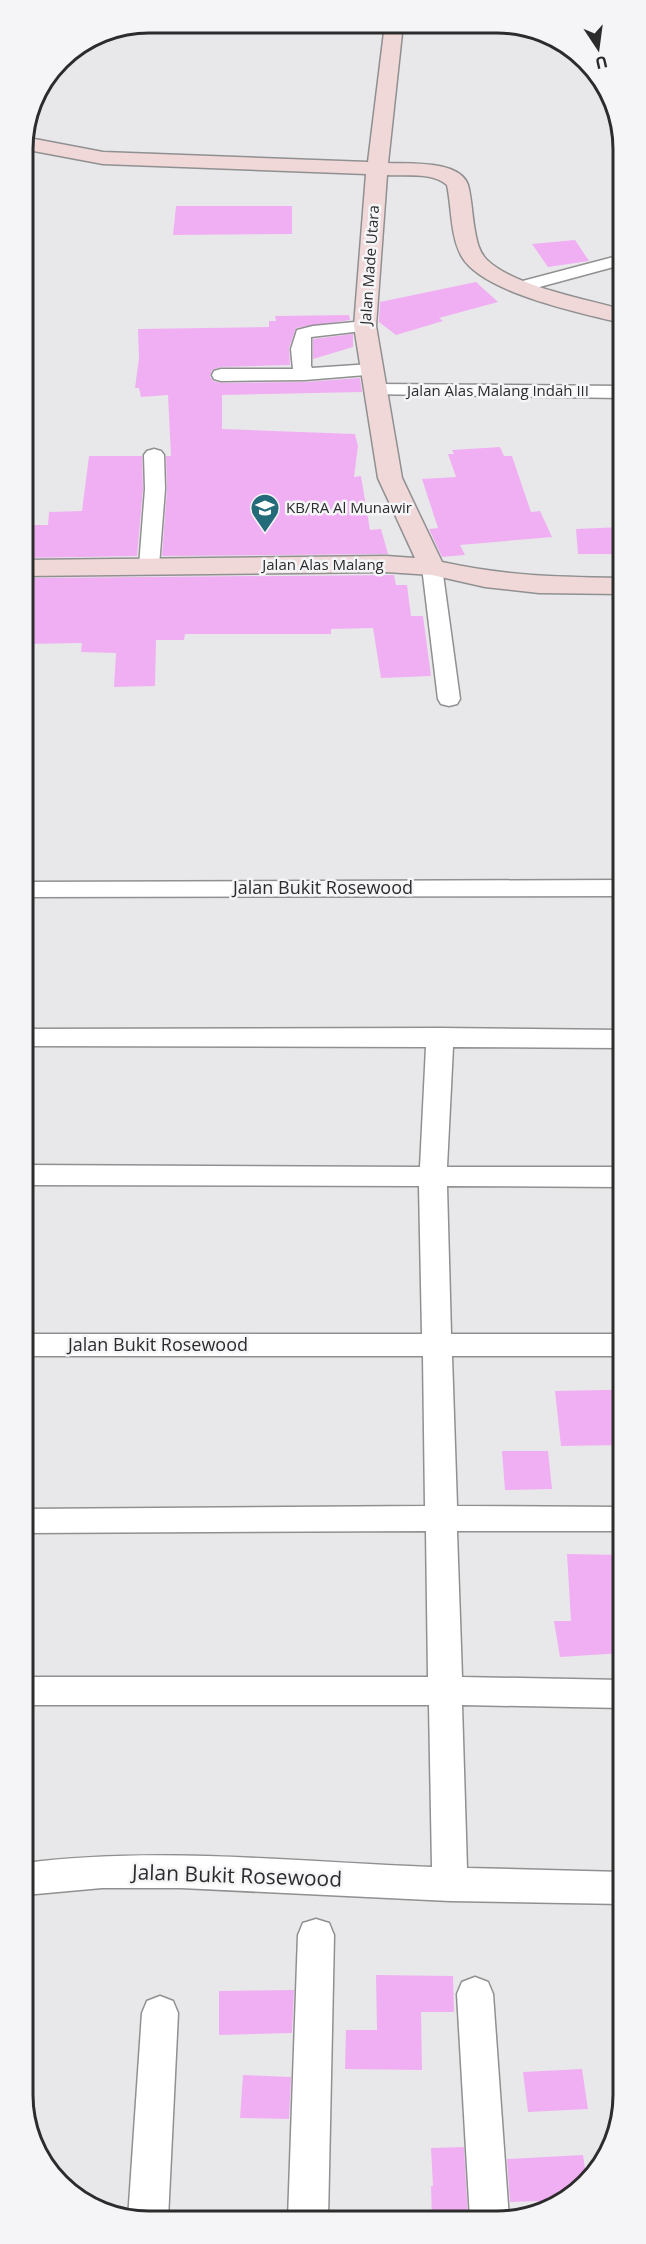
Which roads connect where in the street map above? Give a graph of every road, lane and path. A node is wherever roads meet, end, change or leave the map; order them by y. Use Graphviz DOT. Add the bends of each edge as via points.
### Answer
graph roads {
  1 [pos="393,33"];
  2 [pos="33,145"];
  3 [pos="376,168"];
  4 [pos="613,262"];
  5 [pos="520,287"];
  6 [pos="613,314"];
  7 [pos="365,326"];
  8 [pos="305,374"];
  9 [pos="221,375"];
  10 [pos="373,380"];
  11 [pos="613,392"];
  12 [pos="154,455"];
  13 [pos="149,566"];
  14 [pos="432,567"];
  15 [pos="33,568"];
  16 [pos="613,586"];
  17 [pos="449,699"];
  18 [pos="613,888"];
  19 [pos="33,890"];
  20 [pos="33,1037"];
  21 [pos="440,1037"];
  22 [pos="613,1039"];
  23 [pos="33,1174"];
  24 [pos="433,1175"];
  25 [pos="613,1177"];
  26 [pos="436,1344"];
  27 [pos="33,1345"];
  28 [pos="613,1345"];
  29 [pos="440,1518"];
  30 [pos="613,1519"];
  31 [pos="33,1521"];
  32 [pos="33,1691"];
  33 [pos="446,1691"];
  34 [pos="613,1694"];
  35 [pos="33,1878"];
  36 [pos="450,1885"];
  37 [pos="613,1888"];
  38 [pos="316,1935"];
  39 [pos="475,1994"];
  40 [pos="160,2013"];
  41 [pos="148,2211"];
  42 [pos="308,2211"];
  43 [pos="489,2211"];
  1 -- 3 [label="main road, Jalan Made Utara"];
  2 -- 3 [label="main road" via="103,158"];
  3 -- 5 [label="main road" via="431,171 454,178 472,258 492,274"];
  3 -- 7 [label="main road, Jalan Made Utara"];
  4 -- 5 [label="street"];
  5 -- 6 [label="main road"];
  7 -- 8 [label="street" via="303,334 301,365"];
  7 -- 10 [label="main road, Jalan Made Utara"];
  8 -- 9 [label="street, Jalan Alas Malang Indah III"];
  8 -- 10 [label="street, Jalan Alas Malang Indah III"];
  10 -- 11 [label="street, Jalan Alas Malang Indah III"];
  10 -- 14 [label="main road, Jalan Made Utara" via="390,478"];
  12 -- 13 [label="street"];
  13 -- 14 [label="main road, Jalan Alas Malang"];
  13 -- 15 [label="main road, Jalan Alas Malang"];
  14 -- 16 [label="main road, Jalan Alas Malang" via="485,579 539,585"];
  14 -- 17 [label="street"];
  18 -- 19 [label="street, Jalan Bukit Rosewood"];
  20 -- 21 [label="street"];
  21 -- 22 [label="street"];
  21 -- 24 [label="street"];
  23 -- 24 [label="street"];
  24 -- 25 [label="street"];
  24 -- 26 [label="street"];
  26 -- 27 [label="street, Jalan Bukit Rosewood"];
  26 -- 28 [label="street, Jalan Bukit Rosewood"];
  26 -- 29 [label="street"];
  29 -- 30 [label="street"];
  29 -- 31 [label="street"];
  29 -- 33 [label="street"];
  32 -- 33 [label="street"];
  33 -- 34 [label="street"];
  33 -- 36 [label="street"];
  35 -- 36 [label="street, Jalan Bukit Rosewood" via="76,1872 247,1874"];
  36 -- 37 [label="street, Jalan Bukit Rosewood"];
  38 -- 42 [label="street"];
  39 -- 43 [label="street"];
  40 -- 41 [label="street"];
}
